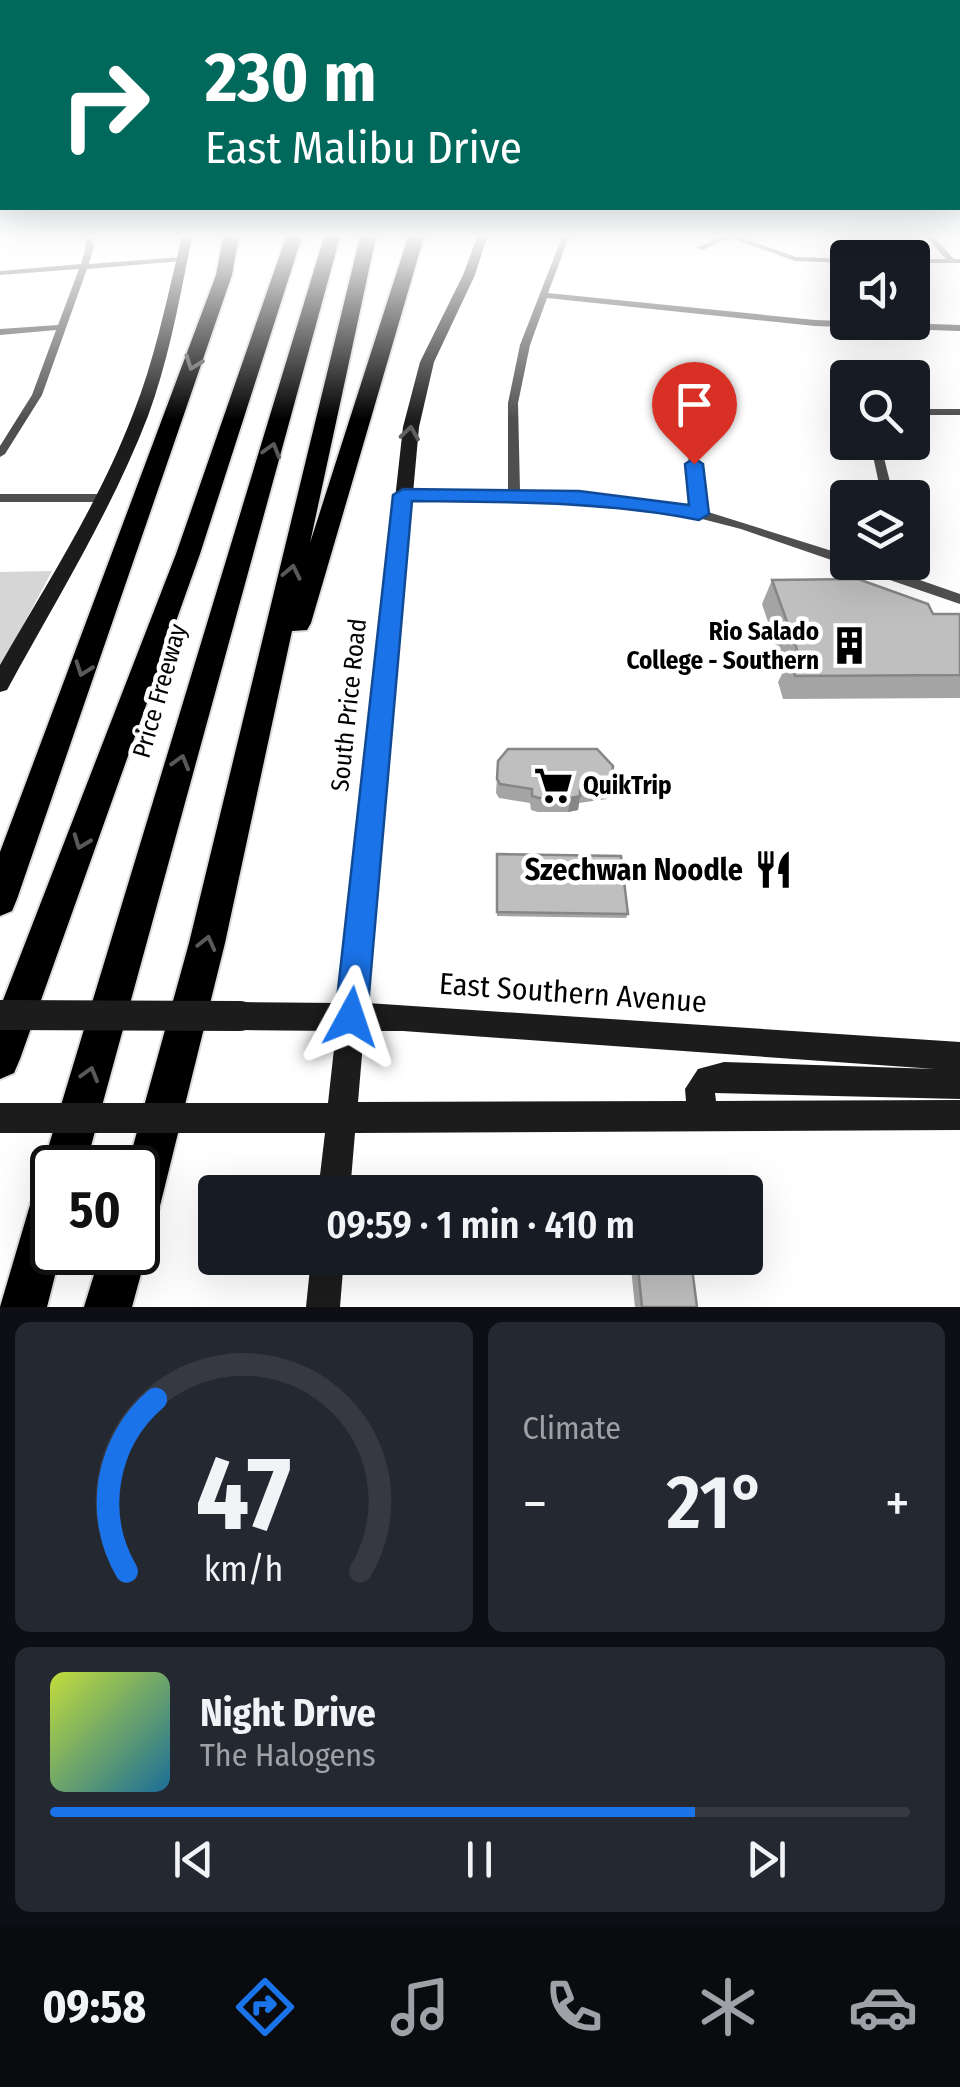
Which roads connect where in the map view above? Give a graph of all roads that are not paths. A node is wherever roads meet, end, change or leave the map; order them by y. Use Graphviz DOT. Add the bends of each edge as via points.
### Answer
graph roads {
  1 [pos="73,298"];
  2 [pos="173,298"];
  3 [pos="216,298"];
  4 [pos="274,298"];
  5 [pos="314,298"];
  6 [pos="355,298"];
  7 [pos="397,298"];
  8 [pos="457,298"];
  9 [pos="542,298"];
  10 [pos="571,298"];
  11 [pos="62,328"];
  12 [pos="960,328"];
  13 [pos="0,332"];
  14 [pos="687,390"];
  15 [pos="930,412"];
  16 [pos="960,412"];
  17 [pos="0,454"];
  18 [pos="403,495"];
  19 [pos="514,495"];
  20 [pos="0,498"];
  21 [pos="102,498"];
  22 [pos="699,514"];
  23 [pos="830,556"];
  24 [pos="901,580"];
  25 [pos="907,582"];
  26 [pos="960,600"];
  27 [pos="0,684"];
  28 [pos="264,702"];
  29 [pos="0,899"];
  30 [pos="0,1016"];
  31 [pos="351,1017"];
  32 [pos="960,1056"];
  33 [pos="0,1059"];
  34 [pos="960,1084"];
  35 [pos="960,1115"];
  36 [pos="703,1116"];
  37 [pos="0,1118"];
  38 [pos="342,1118"];
  39 [pos="70,1145"];
  40 [pos="154,1145"];
  41 [pos="336,1175"];
  42 [pos="33,1275"];
  43 [pos="117,1275"];
  44 [pos="326,1275"];
  45 [pos="24,1307"];
  46 [pos="108,1307"];
  47 [pos="323,1307"];
  1 -- 11 [label="street"];
  2 -- 21 [label="main road" via="152,383"];
  3 -- 29 [label="highway, one-way"];
  4 -- 33 [label="highway, Price Freeway, one-way" via="188,554"];
  39 -- 5 [label="highway, Price Freeway, one-way"];
  28 -- 6 [label="highway, one-way"];
  7 -- 28 [label="highway" via="285,668"];
  18 -- 8 [label="main road, South Price Road, one-way" via="417,393"];
  9 -- 19 [label="street" via="513,403"];
  10 -- 12 [label="street" via="815,324"];
  11 -- 13 [label="street"];
  11 -- 17 [label="street" via="36,395"];
  14 -- 22 [label="street"];
  15 -- 16 [label="street"];
  18 -- 19 [label="street"];
  18 -- 31 [label="main road, South Price Road"];
  19 -- 22 [label="street" via="642,502"];
  20 -- 21 [label="street"];
  21 -- 27 [label="main road"];
  22 -- 23 [label="street"];
  24 -- 25 [label="street"];
  25 -- 26 [label="street"];
  40 -- 28 [label="highway, one-way"];
  30 -- 31 [label="main road, East Southern Avenue, bridge"];
  31 -- 32 [label="main road, East Southern Avenue"];
  31 -- 38 [label="main road, South Price Road"];
  34 -- 36 [label="main road" via="724,1077 700,1089"];
  35 -- 36 [label="main road"];
  36 -- 38 [label="main road"];
  37 -- 38 [label="main road, bridge"];
  38 -- 41 [label="main road, South Price Road"];
  42 -- 45 [label="highway"];
  43 -- 46 [label="highway"];
  44 -- 47 [label="main road"];
}
